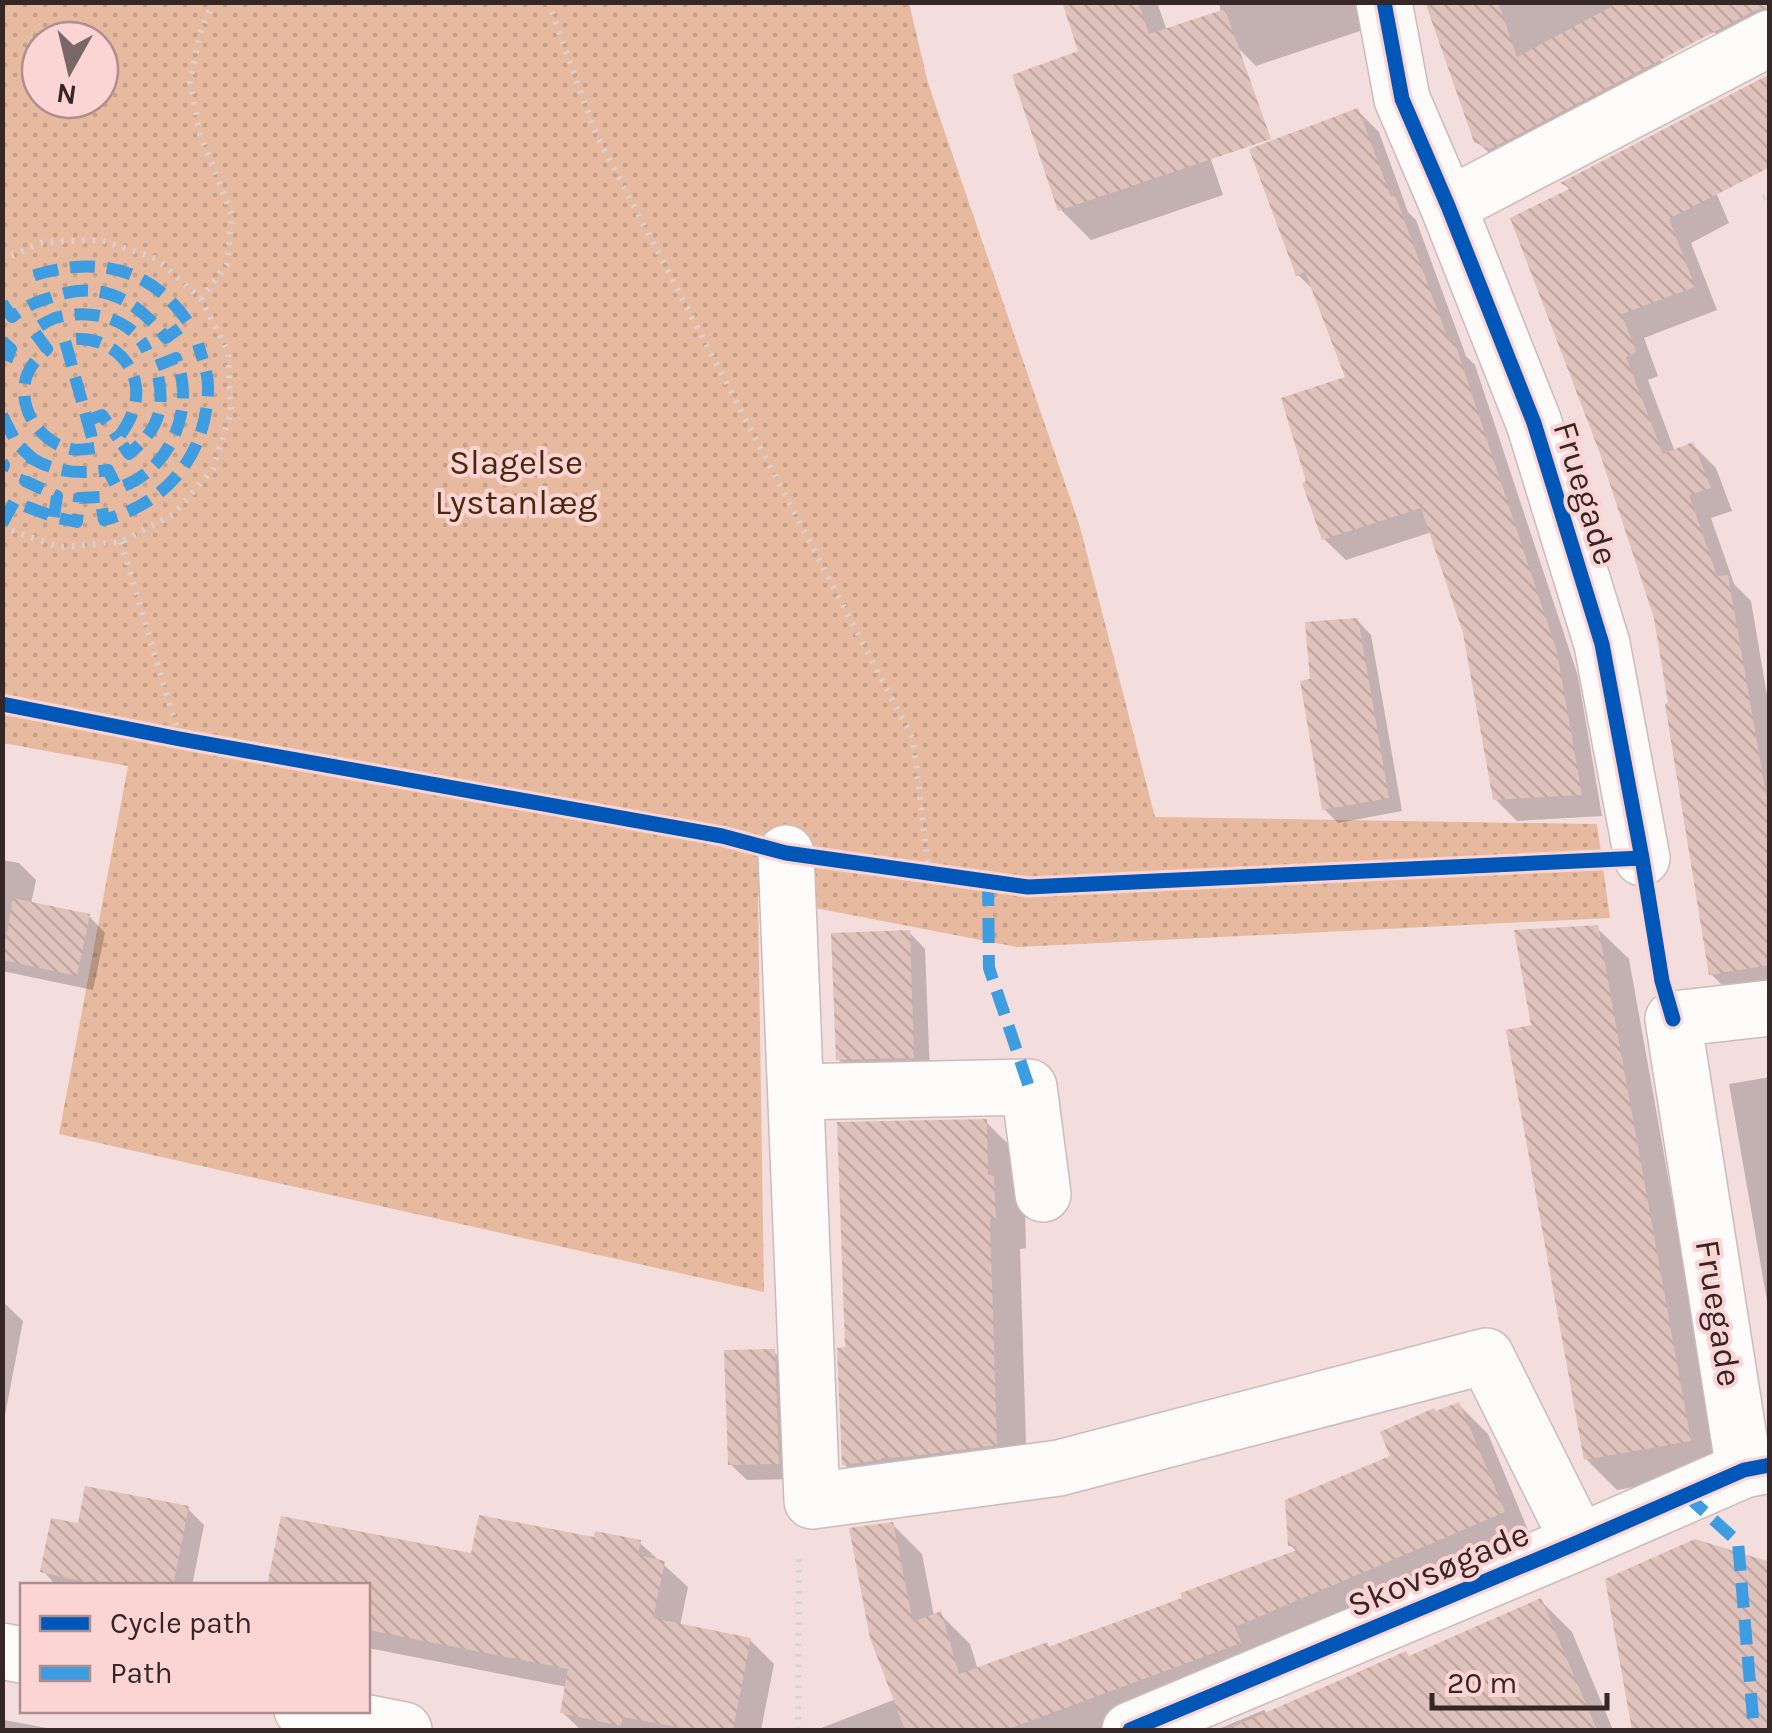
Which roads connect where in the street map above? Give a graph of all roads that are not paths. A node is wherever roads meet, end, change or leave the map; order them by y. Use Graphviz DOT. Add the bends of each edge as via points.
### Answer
graph roads {
  1 [pos="1384,2"];
  2 [pos="1770,38"];
  3 [pos="1448,206"];
  4 [pos="786,852"];
  5 [pos="1642,858"];
  6 [pos="1770,1008"];
  7 [pos="796,1092"];
  8 [pos="1043,1194"];
  9 [pos="1757,1468"];
  10 [pos="1579,1542"];
  11 [pos="317,1713"];
  12 [pos="404,1730"];
  13 [pos="1130,1730"];
  1 -- 3 [label="street, Fruegade" via="1402,99"];
  2 -- 3 [label="street"];
  3 -- 5 [label="street, Fruegade" via="1534,424 1602,644"];
  4 -- 7 [label="street"];
  6 -- 9 [label="street, Fruegade" via="1672,1020"];
  7 -- 8 [label="street" via="1029,1088"];
  7 -- 10 [label="street" via="812,1500 1059,1468 1486,1356"];
  9 -- 10 [label="street, Skovsøgade"];
  10 -- 13 [label="street, Skovsøgade"];
  11 -- 12 [label="street"];
}
